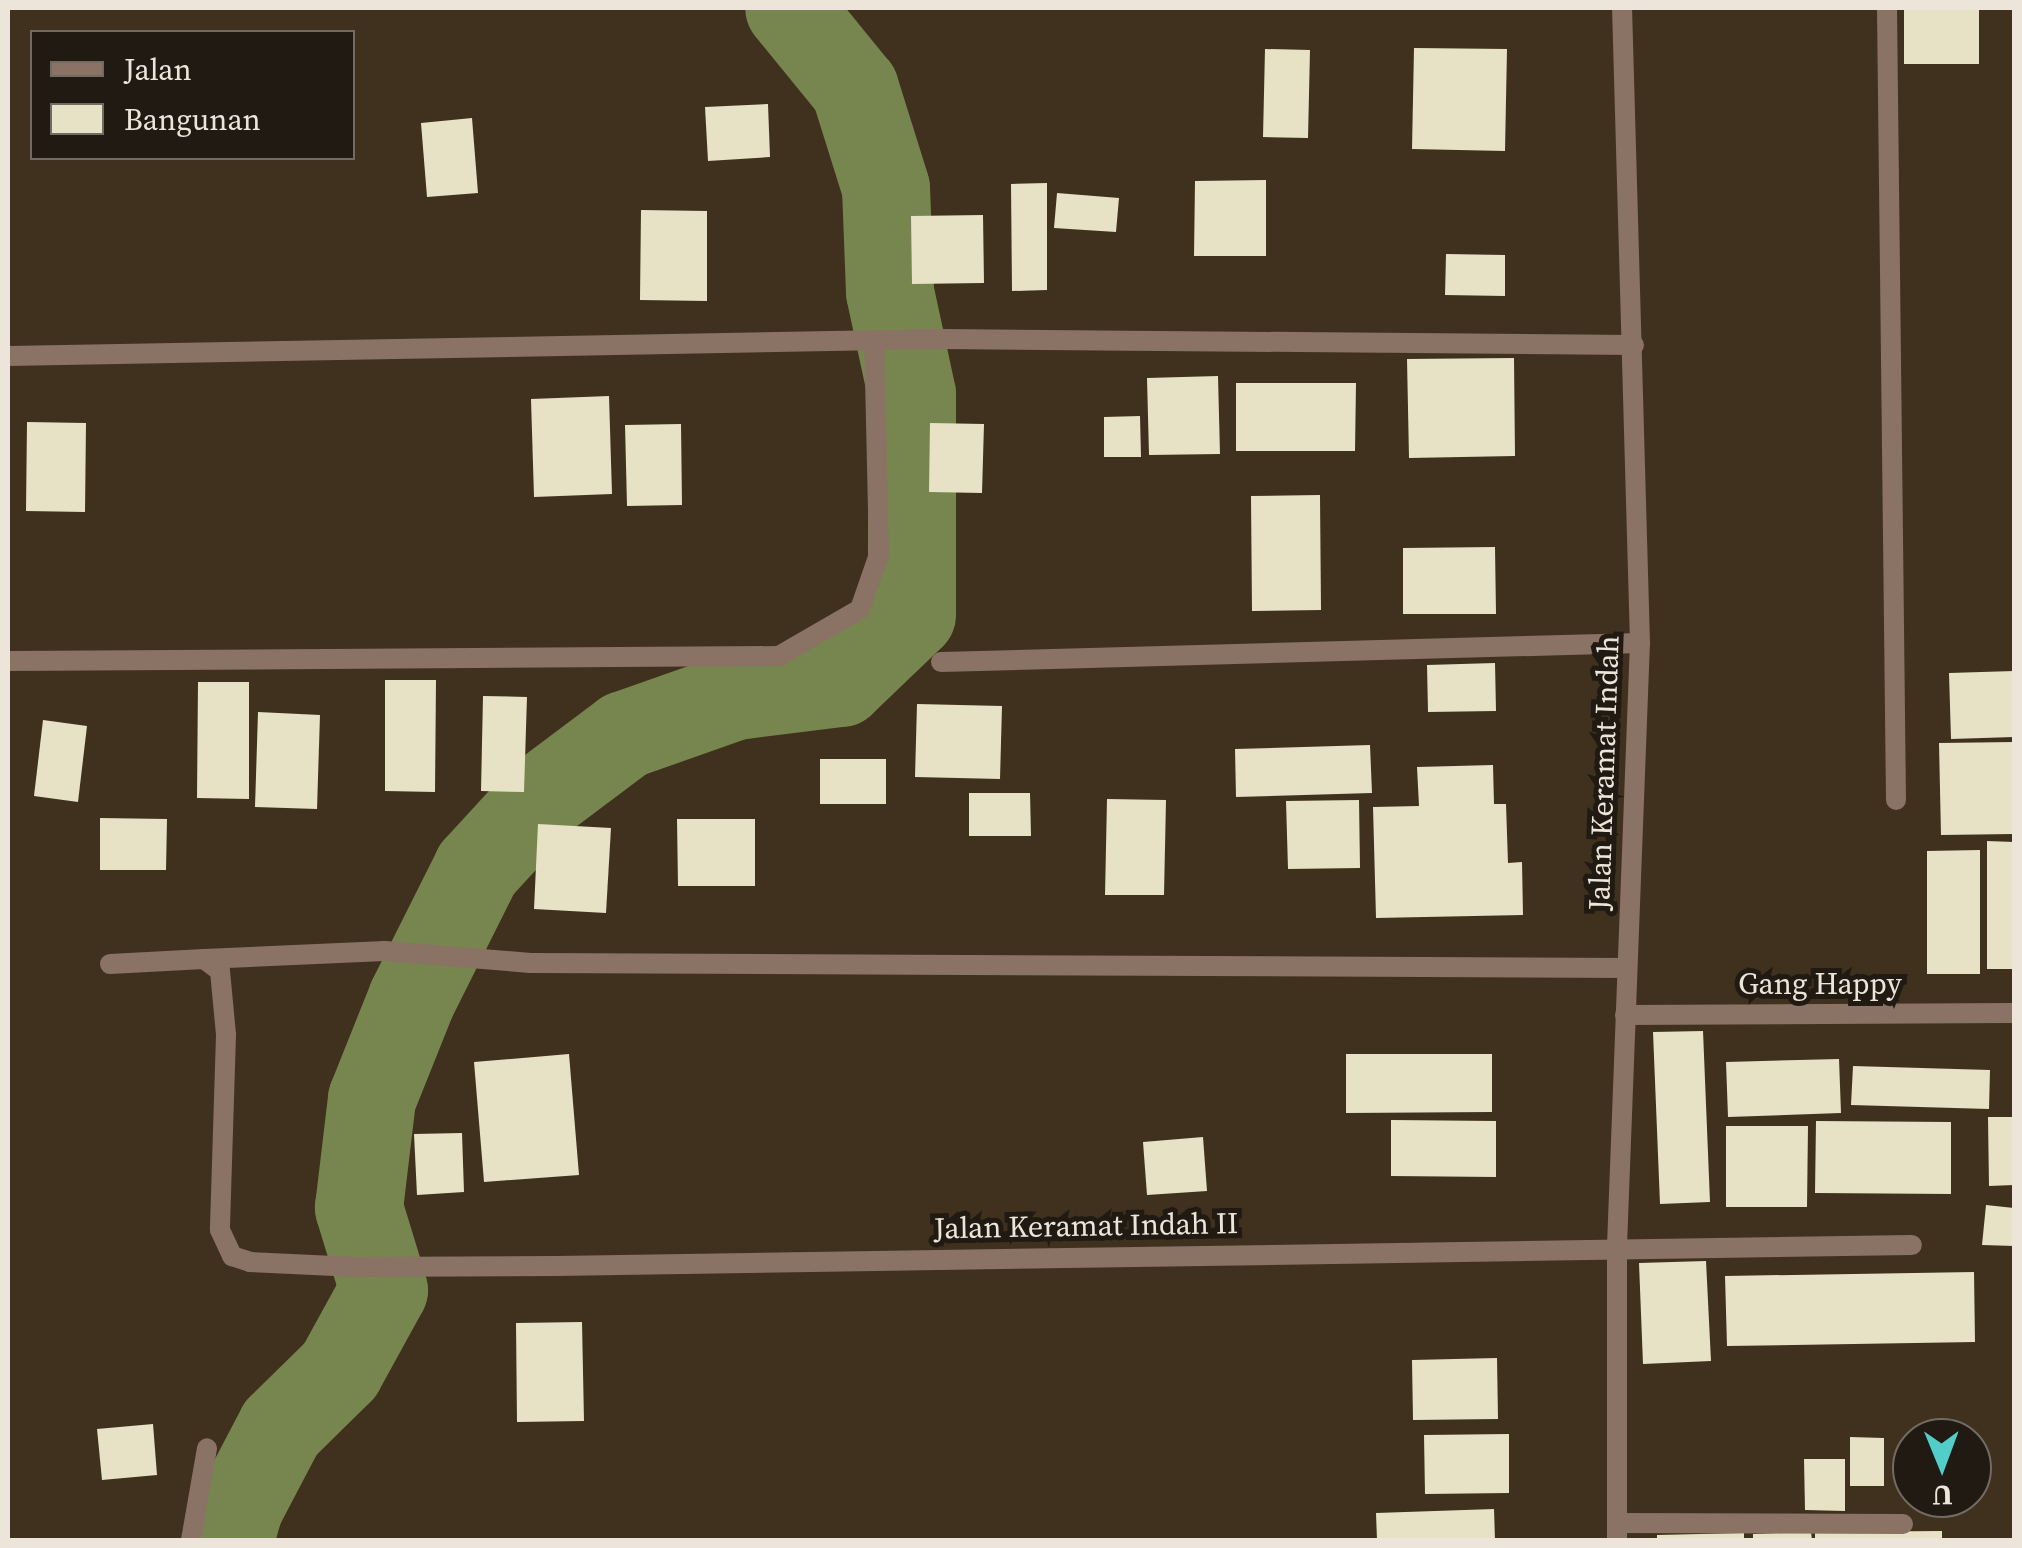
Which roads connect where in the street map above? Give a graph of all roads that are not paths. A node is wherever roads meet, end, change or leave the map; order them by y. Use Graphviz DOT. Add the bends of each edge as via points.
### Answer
graph roads {
  1 [pos="1622,8"];
  2 [pos="1888,8"];
  3 [pos="883,340"];
  4 [pos="1634,345"];
  5 [pos="8,356"];
  6 [pos="1640,643"];
  7 [pos="8,661"];
  8 [pos="940,662"];
  9 [pos="1896,800"];
  10 [pos="204,958"];
  11 [pos="110,964"];
  12 [pos="1626,968"];
  13 [pos="2014,1012"];
  14 [pos="1626,1015"];
  15 [pos="1912,1245"];
  16 [pos="1616,1246"];
  17 [pos="207,1448"];
  18 [pos="1903,1524"];
  19 [pos="1617,1532"];
  20 [pos="190,1540"];
  1 -- 4 [label="street, Jalan Keramat Indah"];
  2 -- 9 [label="street"];
  3 -- 4 [label="street"];
  3 -- 5 [label="street"];
  3 -- 7 [label="street" via="879,554 860,610 779,656"];
  4 -- 6 [label="street, Jalan Keramat Indah"];
  6 -- 8 [label="street"];
  6 -- 12 [label="street, Jalan Keramat Indah"];
  10 -- 11 [label="street"];
  10 -- 12 [label="street" via="385,951 531,963"];
  10 -- 16 [label="street, Jalan Keramat Indah II" via="220,971 224,986 222,1238 238,1260 556,1266"];
  12 -- 14 [label="street, Jalan Keramat Indah"];
  13 -- 14 [label="street, Gang Happy"];
  14 -- 16 [label="street, Jalan Keramat Indah"];
  15 -- 16 [label="street, Jalan Keramat Indah II"];
  16 -- 19 [label="street, Jalan Keramat Indah"];
  17 -- 20 [label="street"];
  18 -- 19 [label="street"];
}
